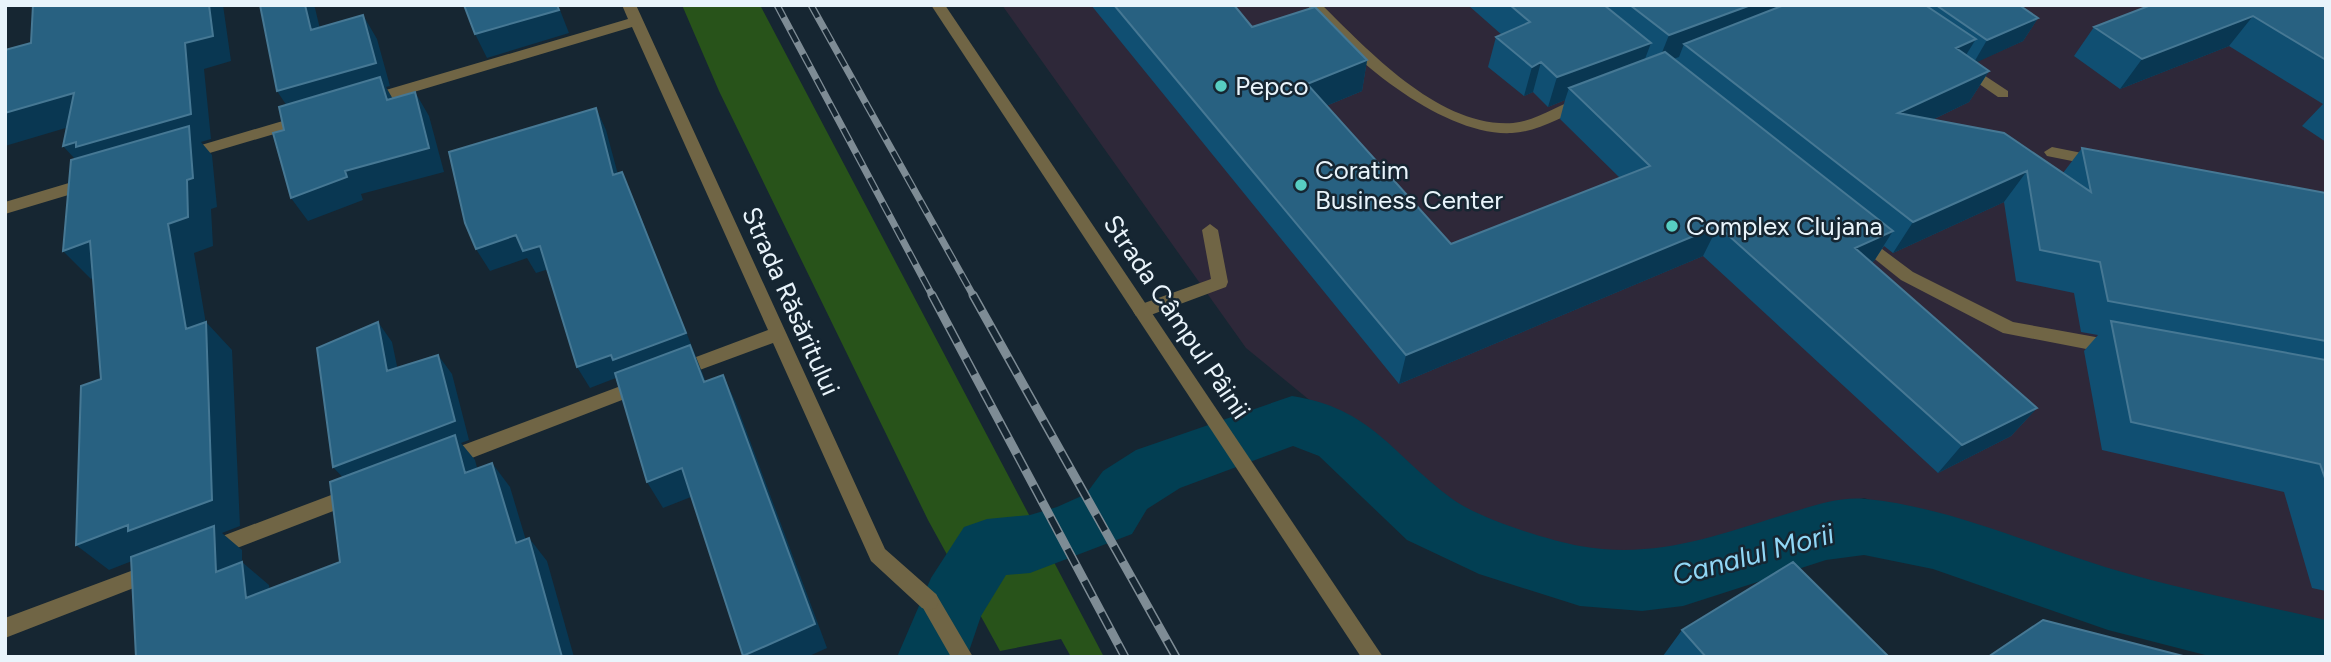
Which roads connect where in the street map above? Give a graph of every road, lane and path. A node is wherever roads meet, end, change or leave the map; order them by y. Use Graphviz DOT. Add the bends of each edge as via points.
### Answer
graph roads {
  1 [pos="938,5"];
  2 [pos="1314,5"];
  3 [pos="632,13"];
  4 [pos="1949,57"];
  5 [pos="1603,94"];
  6 [pos="2003,94"];
  7 [pos="354,105"];
  8 [pos="314,117"];
  9 [pos="2052,152"];
  10 [pos="166,160"];
  11 [pos="2107,163"];
  12 [pos="99,180"];
  13 [pos="5,208"];
  14 [pos="1844,226"];
  15 [pos="1210,230"];
  16 [pos="1142,311"];
  17 [pos="776,334"];
  18 [pos="2128,350"];
  19 [pos="424,468"];
  20 [pos="371,488"];
  21 [pos="5,628"];
  22 [pos="963,657"];
  23 [pos="1373,657"];
  1 -- 16 [label="street, Strada Câmpul Pâinii"];
  2 -- 5 [label="street" via="1377,66 1420,99 1475,125 1514,128"];
  3 -- 7 [label="street"];
  3 -- 17 [label="street, Strada Răsăritului"];
  4 -- 6 [label="street"];
  8 -- 10 [label="street"];
  9 -- 11 [label="street"];
  12 -- 13 [label="street"];
  14 -- 18 [label="street" via="1907,276 2009,328"];
  15 -- 16 [label="street" via="1220,282"];
  16 -- 23 [label="street, Strada Câmpul Pâinii"];
  17 -- 19 [label="street"];
  17 -- 22 [label="street, Strada Răsăritului" via="878,555 929,601"];
  20 -- 21 [label="street"];
}
